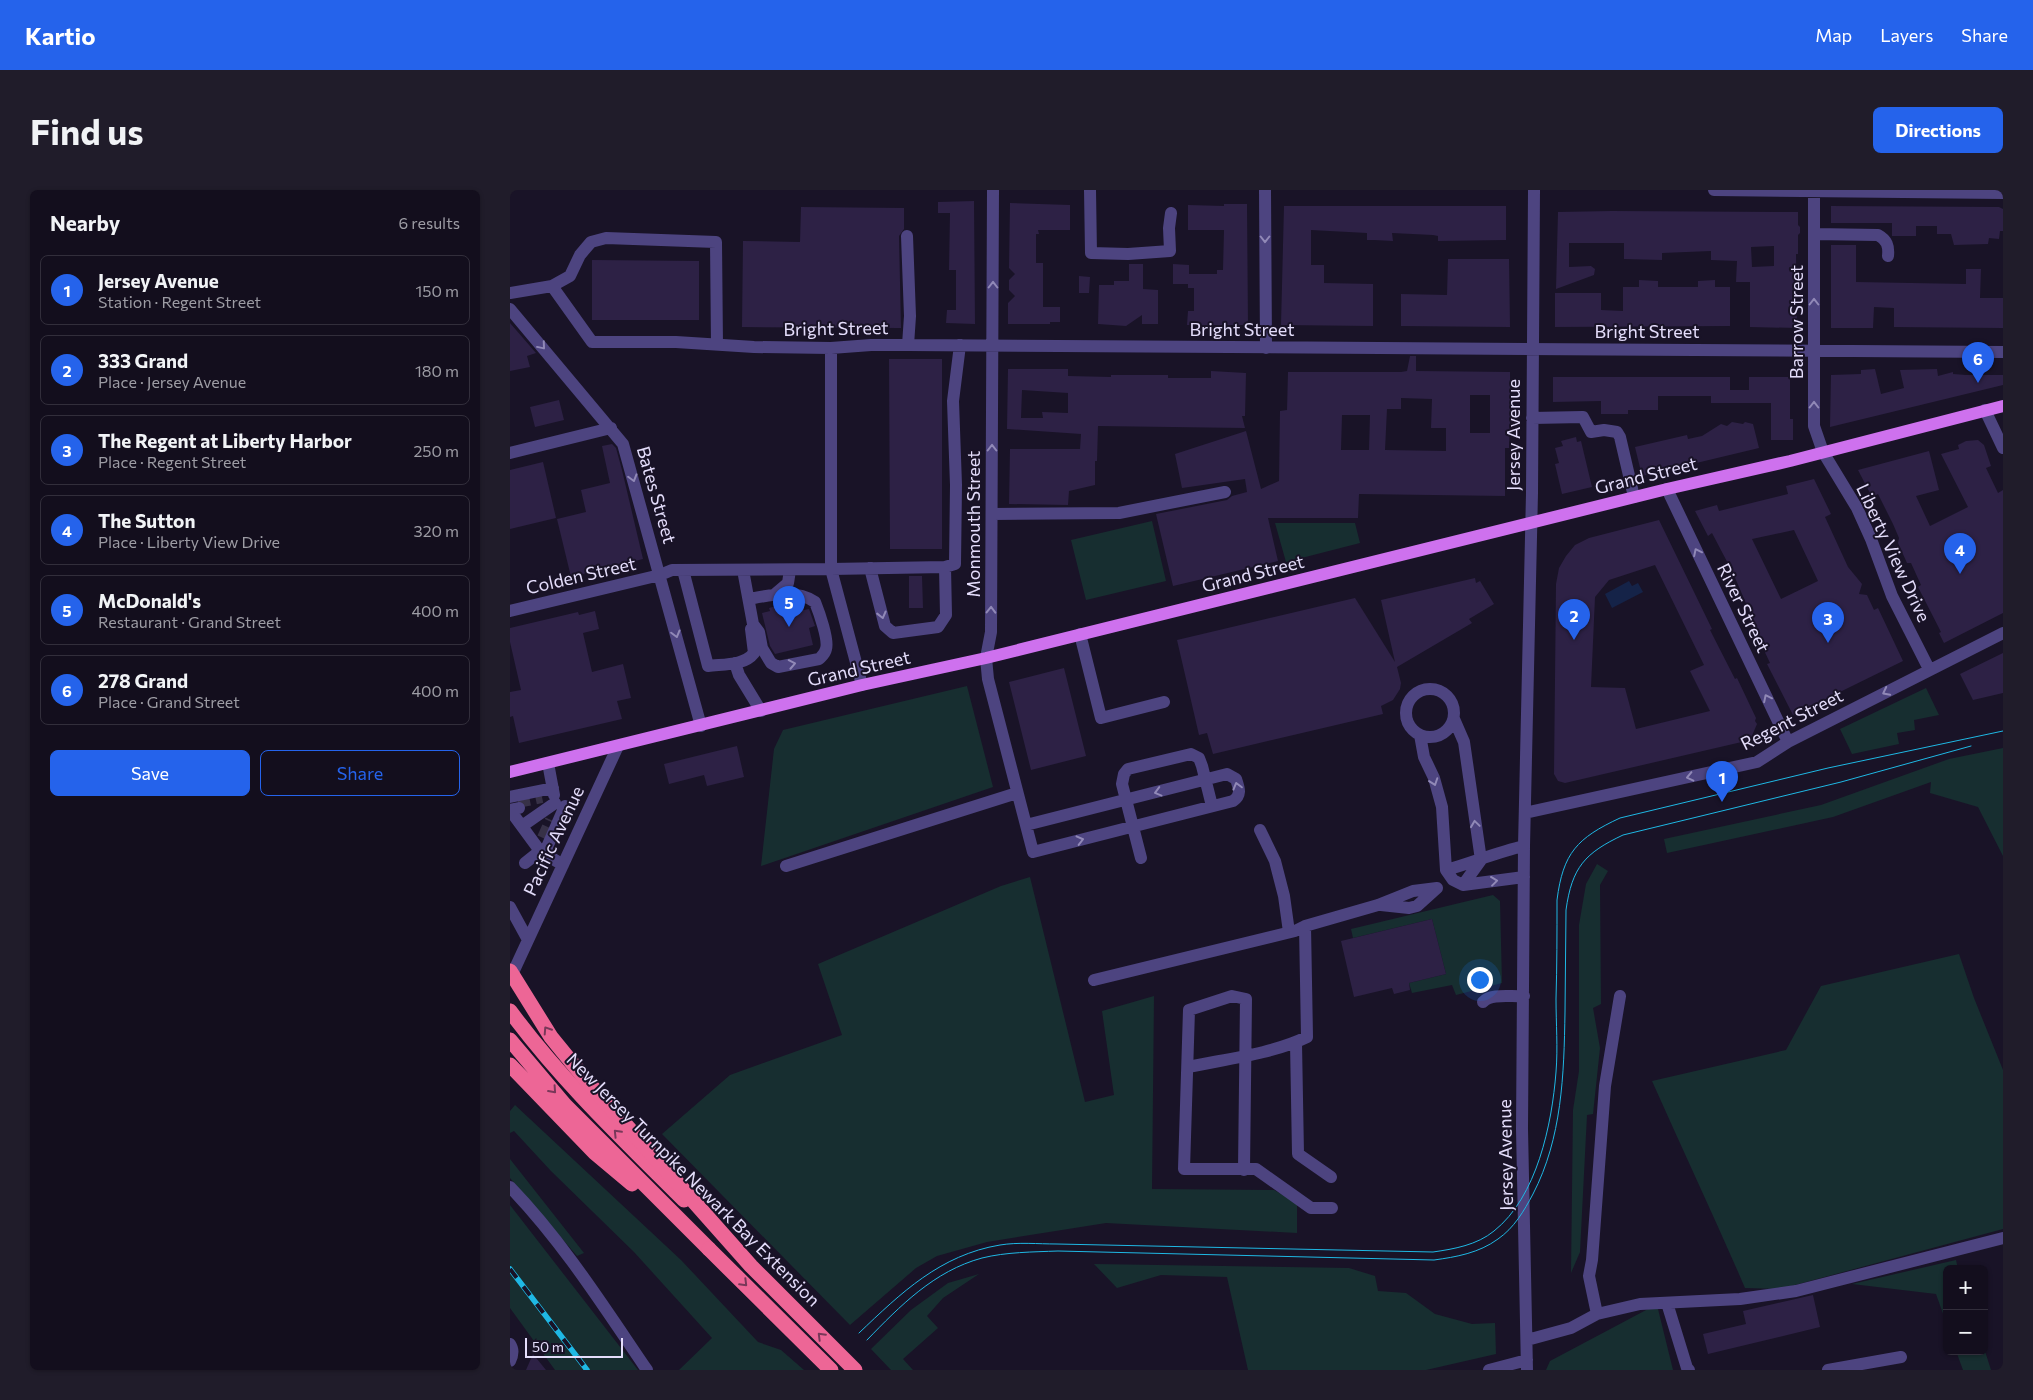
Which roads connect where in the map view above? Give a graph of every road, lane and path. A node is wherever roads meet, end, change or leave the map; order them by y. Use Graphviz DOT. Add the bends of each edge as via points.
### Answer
graph roads {
  1 [pos="993,190"];
  2 [pos="1090,190"];
  3 [pos="1265,190"];
  4 [pos="1534,190"];
  5 [pos="1714,190"];
  6 [pos="1814,191"];
  7 [pos="1988,192"];
  8 [pos="2003,193"];
  9 [pos="1170,213"];
  10 [pos="1814,234"];
  11 [pos="907,236"];
  12 [pos="1888,256"];
  13 [pos="552,286"];
  14 [pos="510,293"];
  15 [pos="510,308"];
  16 [pos="717,345"];
  17 [pos="908,345"];
  18 [pos="960,346"];
  19 [pos="992,346"];
  20 [pos="831,348"];
  21 [pos="1266,348"];
  22 [pos="1533,349"];
  23 [pos="1814,350"];
  24 [pos="2003,352"];
  25 [pos="2003,406"];
  26 [pos="1985,410"];
  27 [pos="1532,418"];
  28 [pos="611,428"];
  29 [pos="2003,448"];
  30 [pos="1823,452"];
  31 [pos="510,453"];
  32 [pos="1667,489"];
  33 [pos="1225,492"];
  34 [pos="1634,497"];
  35 [pos="992,514"];
  36 [pos="1530,523"];
  37 [pos="945,566"];
  38 [pos="870,568"];
  39 [pos="683,570"];
  40 [pos="743,570"];
  41 [pos="790,570"];
  42 [pos="831,570"];
  43 [pos="660,575"];
  44 [pos="775,594"];
  45 [pos="749,599"];
  46 [pos="510,611"];
  47 [pos="753,624"];
  48 [pos="2003,633"];
  49 [pos="1080,634"];
  50 [pos="986,658"];
  51 [pos="735,663"];
  52 [pos="1929,670"];
  53 [pos="862,685"];
  54 [pos="1164,702"];
  55 [pos="761,711"];
  56 [pos="1454,719"];
  57 [pos="702,726"];
  58 [pos="1420,735"];
  59 [pos="1788,742"];
  60 [pos="618,746"];
  61 [pos="548,763"];
  62 [pos="510,772"];
  63 [pos="1206,780"];
  64 [pos="1017,793"];
  65 [pos="553,800"];
  66 [pos="1126,801"];
  67 [pos="514,803"];
  68 [pos="1212,806"];
  69 [pos="1525,813"];
  70 [pos="586,814"];
  71 [pos="549,819"];
  72 [pos="1026,825"];
  73 [pos="522,826"];
  74 [pos="1133,827"];
  75 [pos="1260,830"];
  76 [pos="539,845"];
  77 [pos="1524,846"];
  78 [pos="1142,858"];
  79 [pos="1481,860"];
  80 [pos="525,863"];
  81 [pos="563,865"];
  82 [pos="786,866"];
  83 [pos="1524,877"];
  84 [pos="1454,878"];
  85 [pos="1438,888"];
  86 [pos="1378,904"];
  87 [pos="510,907"];
  88 [pos="1305,926"];
  89 [pos="1289,932"];
  90 [pos="528,940"];
  91 [pos="510,972"];
  92 [pos="510,978"];
  93 [pos="1094,980"];
  94 [pos="1524,996"];
  95 [pos="1620,996"];
  96 [pos="1480,1002"];
  97 [pos="510,1011"];
  98 [pos="510,1040"];
  99 [pos="1296,1042"];
  100 [pos="1246,1055"];
  101 [pos="510,1065"];
  102 [pos="1188,1067"];
  103 [pos="1244,1170"];
  104 [pos="1331,1177"];
  105 [pos="510,1187"];
  106 [pos="1332,1208"];
  107 [pos="2003,1238"];
  108 [pos="709,1249"];
  109 [pos="751,1266"];
  110 [pos="1667,1303"];
  111 [pos="1597,1314"];
  112 [pos="1527,1340"];
  113 [pos="511,1346"];
  114 [pos="1901,1357"];
  115 [pos="510,1361"];
  116 [pos="1527,1365"];
  117 [pos="647,1370"];
  118 [pos="831,1370"];
  119 [pos="855,1370"];
  120 [pos="1489,1370"];
  121 [pos="1689,1370"];
  122 [pos="1828,1370"];
  19 -- 1 [label="street, Monmouth Street, one-way"];
  2 -- 9 [label="street" via="1091,253 1170,251"];
  3 -- 21 [label="street, one-way"];
  4 -- 22 [label="street, Jersey Avenue"];
  5 -- 6 [label="street"];
  6 -- 7 [label="street"];
  6 -- 10 [label="street, Barrow Street"];
  7 -- 8 [label="street"];
  10 -- 12 [label="street" via="1878,235 1887,243"];
  23 -- 10 [label="street, Barrow Street, one-way"];
  11 -- 17 [label="street"];
  13 -- 14 [label="street"];
  13 -- 16 [label="street, Bright Street" via="592,342"];
  13 -- 16 [label="street" via="570,276 580,255 591,242 606,238 716,242"];
  15 -- 28 [label="street, Bates Street, one-way"];
  16 -- 20 [label="street, Bright Street"];
  17 -- 18 [label="street, Bright Street"];
  17 -- 20 [label="street, Bright Street"];
  18 -- 19 [label="street, Bright Street"];
  18 -- 37 [label="street" via="953,402 955,564"];
  19 -- 21 [label="street, Bright Street"];
  35 -- 19 [label="street, Monmouth Street, one-way"];
  20 -- 42 [label="street"];
  21 -- 22 [label="street, Bright Street"];
  22 -- 23 [label="street, Bright Street"];
  22 -- 27 [label="street, Jersey Avenue"];
  23 -- 24 [label="street, Bright Street"];
  30 -- 23 [label="street, Barrow Street, one-way" via="1814,426"];
  25 -- 26 [label="main road, Grand Street"];
  26 -- 29 [label="street"];
  26 -- 30 [label="main road, Grand Street"];
  27 -- 34 [label="street" via="1583,417 1591,432 1616,432 1620,437"];
  27 -- 36 [label="street, Jersey Avenue"];
  28 -- 31 [label="street"];
  28 -- 43 [label="street, Bates Street, one-way" via="623,444"];
  30 -- 32 [label="main road, Grand Street"];
  30 -- 52 [label="street, Liberty View Drive" via="1871,538 1892,596"];
  32 -- 34 [label="main road, Grand Street"];
  59 -- 32 [label="street, River Street, one-way"];
  33 -- 35 [label="street" via="1119,513"];
  34 -- 36 [label="main road, Grand Street"];
  50 -- 35 [label="street, Monmouth Street, one-way" via="991,632"];
  36 -- 49 [label="main road, Grand Street"];
  36 -- 69 [label="street, Jersey Avenue"];
  37 -- 38 [label="street, Colden Street"];
  38 -- 37 [label="street, one-way" via="885,626 894,633 938,627 946,615"];
  38 -- 42 [label="street, Colden Street"];
  39 -- 40 [label="street, Colden Street"];
  39 -- 43 [label="street, Colden Street"];
  39 -- 51 [label="street" via="708,666"];
  40 -- 41 [label="street, Colden Street"];
  40 -- 45 [label="street"];
  41 -- 42 [label="street, Colden Street"];
  41 -- 44 [label="street" via="788,582"];
  42 -- 53 [label="street"];
  43 -- 46 [label="street, Colden Street"];
  43 -- 57 [label="street, Bates Street, one-way"];
  44 -- 45 [label="street"];
  47 -- 44 [label="street, one-way" via="762,648 771,663 778,667 819,659 824,654 826,641 815,602 798,595"];
  45 -- 47 [label="street"];
  47 -- 51 [label="street" via="750,631 754,653 750,658"];
  48 -- 52 [label="street, Regent Street"];
  49 -- 50 [label="main road, Grand Street"];
  49 -- 54 [label="street" via="1100,718"];
  50 -- 53 [label="main road, Grand Street"];
  50 -- 64 [label="street, Monmouth Street" via="988,679"];
  51 -- 55 [label="street"];
  52 -- 59 [label="street, Regent Street, one-way"];
  53 -- 55 [label="main road, Grand Street"];
  55 -- 57 [label="main road, Grand Street"];
  56 -- 58 [label="street" via="1441,735"];
  56 -- 58 [label="street" via="1452,703 1442,691 1418,692 1412,696 1406,719"];
  79 -- 56 [label="street, one-way" via="1464,742"];
  57 -- 60 [label="main road, Grand Street"];
  58 -- 84 [label="street, one-way" via="1424,757 1442,807"];
  59 -- 69 [label="street, Regent Street, one-way" via="1757,762"];
  60 -- 61 [label="main road, Grand Street"];
  60 -- 70 [label="street, Pacific Avenue"];
  61 -- 62 [label="main road, Grand Street"];
  61 -- 65 [label="street"];
  63 -- 66 [label="street, one-way"];
  63 -- 66 [label="street" via="1199,758 1191,754 1147,764 1128,769 1124,774 1122,784"];
  63 -- 68 [label="street"];
  68 -- 63 [label="street, one-way" via="1233,801 1240,793 1236,779 1227,774"];
  64 -- 72 [label="street, Monmouth Street"];
  64 -- 82 [label="street"];
  65 -- 67 [label="street"];
  65 -- 70 [label="street"];
  65 -- 71 [label="street"];
  65 -- 73 [label="street"];
  65 -- 76 [label="street"];
  66 -- 72 [label="street"];
  66 -- 74 [label="street"];
  67 -- 73 [label="street" via="510,810"];
  68 -- 74 [label="street"];
  69 -- 77 [label="street, Jersey Avenue"];
  70 -- 81 [label="street, Pacific Avenue"];
  72 -- 74 [label="street, Monmouth Street, one-way" via="1033,852"];
  73 -- 76 [label="street"];
  74 -- 78 [label="street"];
  75 -- 89 [label="street" via="1275,861"];
  76 -- 80 [label="street"];
  76 -- 81 [label="street"];
  77 -- 79 [label="street"];
  77 -- 83 [label="street, Jersey Avenue"];
  79 -- 84 [label="street"];
  79 -- 84 [label="street"];
  81 -- 90 [label="street, Pacific Avenue"];
  84 -- 83 [label="street, one-way"];
  83 -- 94 [label="street, Jersey Avenue"];
  84 -- 85 [label="street"];
  85 -- 86 [label="street" via="1411,884 1400,887"];
  85 -- 86 [label="street" via="1417,906"];
  86 -- 88 [label="street"];
  87 -- 90 [label="street"];
  88 -- 89 [label="street"];
  88 -- 99 [label="street" via="1307,1037"];
  89 -- 93 [label="street"];
  90 -- 92 [label="street, Pacific Avenue"];
  109 -- 91 [label="highway, one-way, bridge" via="586,1080 551,1037"];
  94 -- 96 [label="street" via="1494,996"];
  94 -- 112 [label="street, Jersey Avenue" via="1522,1128"];
  95 -- 111 [label="street" via="1606,1086 1589,1276"];
  109 -- 97 [label="highway, New Jersey Turnpike Newark Bay Extension, one-way, bridge" via="582,1097"];
  98 -- 108 [label="highway, New Jersey Turnpike Newark Bay Extension, one-way" via="565,1105"];
  99 -- 100 [label="street"];
  99 -- 104 [label="street" via="1298,1154"];
  100 -- 102 [label="street"];
  100 -- 102 [label="street" via="1246,999 1232,996 1188,1010"];
  100 -- 103 [label="street"];
  101 -- 108 [label="highway" via="595,1153"];
  102 -- 103 [label="street" via="1184,1169"];
  103 -- 106 [label="street" via="1256,1169 1311,1208"];
  105 -- 117 [label="street" via="535,1212"];
  107 -- 110 [label="street" via="1796,1291 1740,1299"];
  108 -- 118 [label="highway, New Jersey Turnpike Newark Bay Extension, one-way, bridge"];
  119 -- 109 [label="highway, New Jersey Turnpike Newark Bay Extension, one-way, bridge"];
  110 -- 111 [label="street" via="1640,1304"];
  110 -- 121 [label="street"];
  111 -- 112 [label="street" via="1571,1328"];
  112 -- 116 [label="street, Jersey Avenue"];
  113 -- 115 [label="street"];
  114 -- 122 [label="street"];
  116 -- 120 [label="street"];
}
